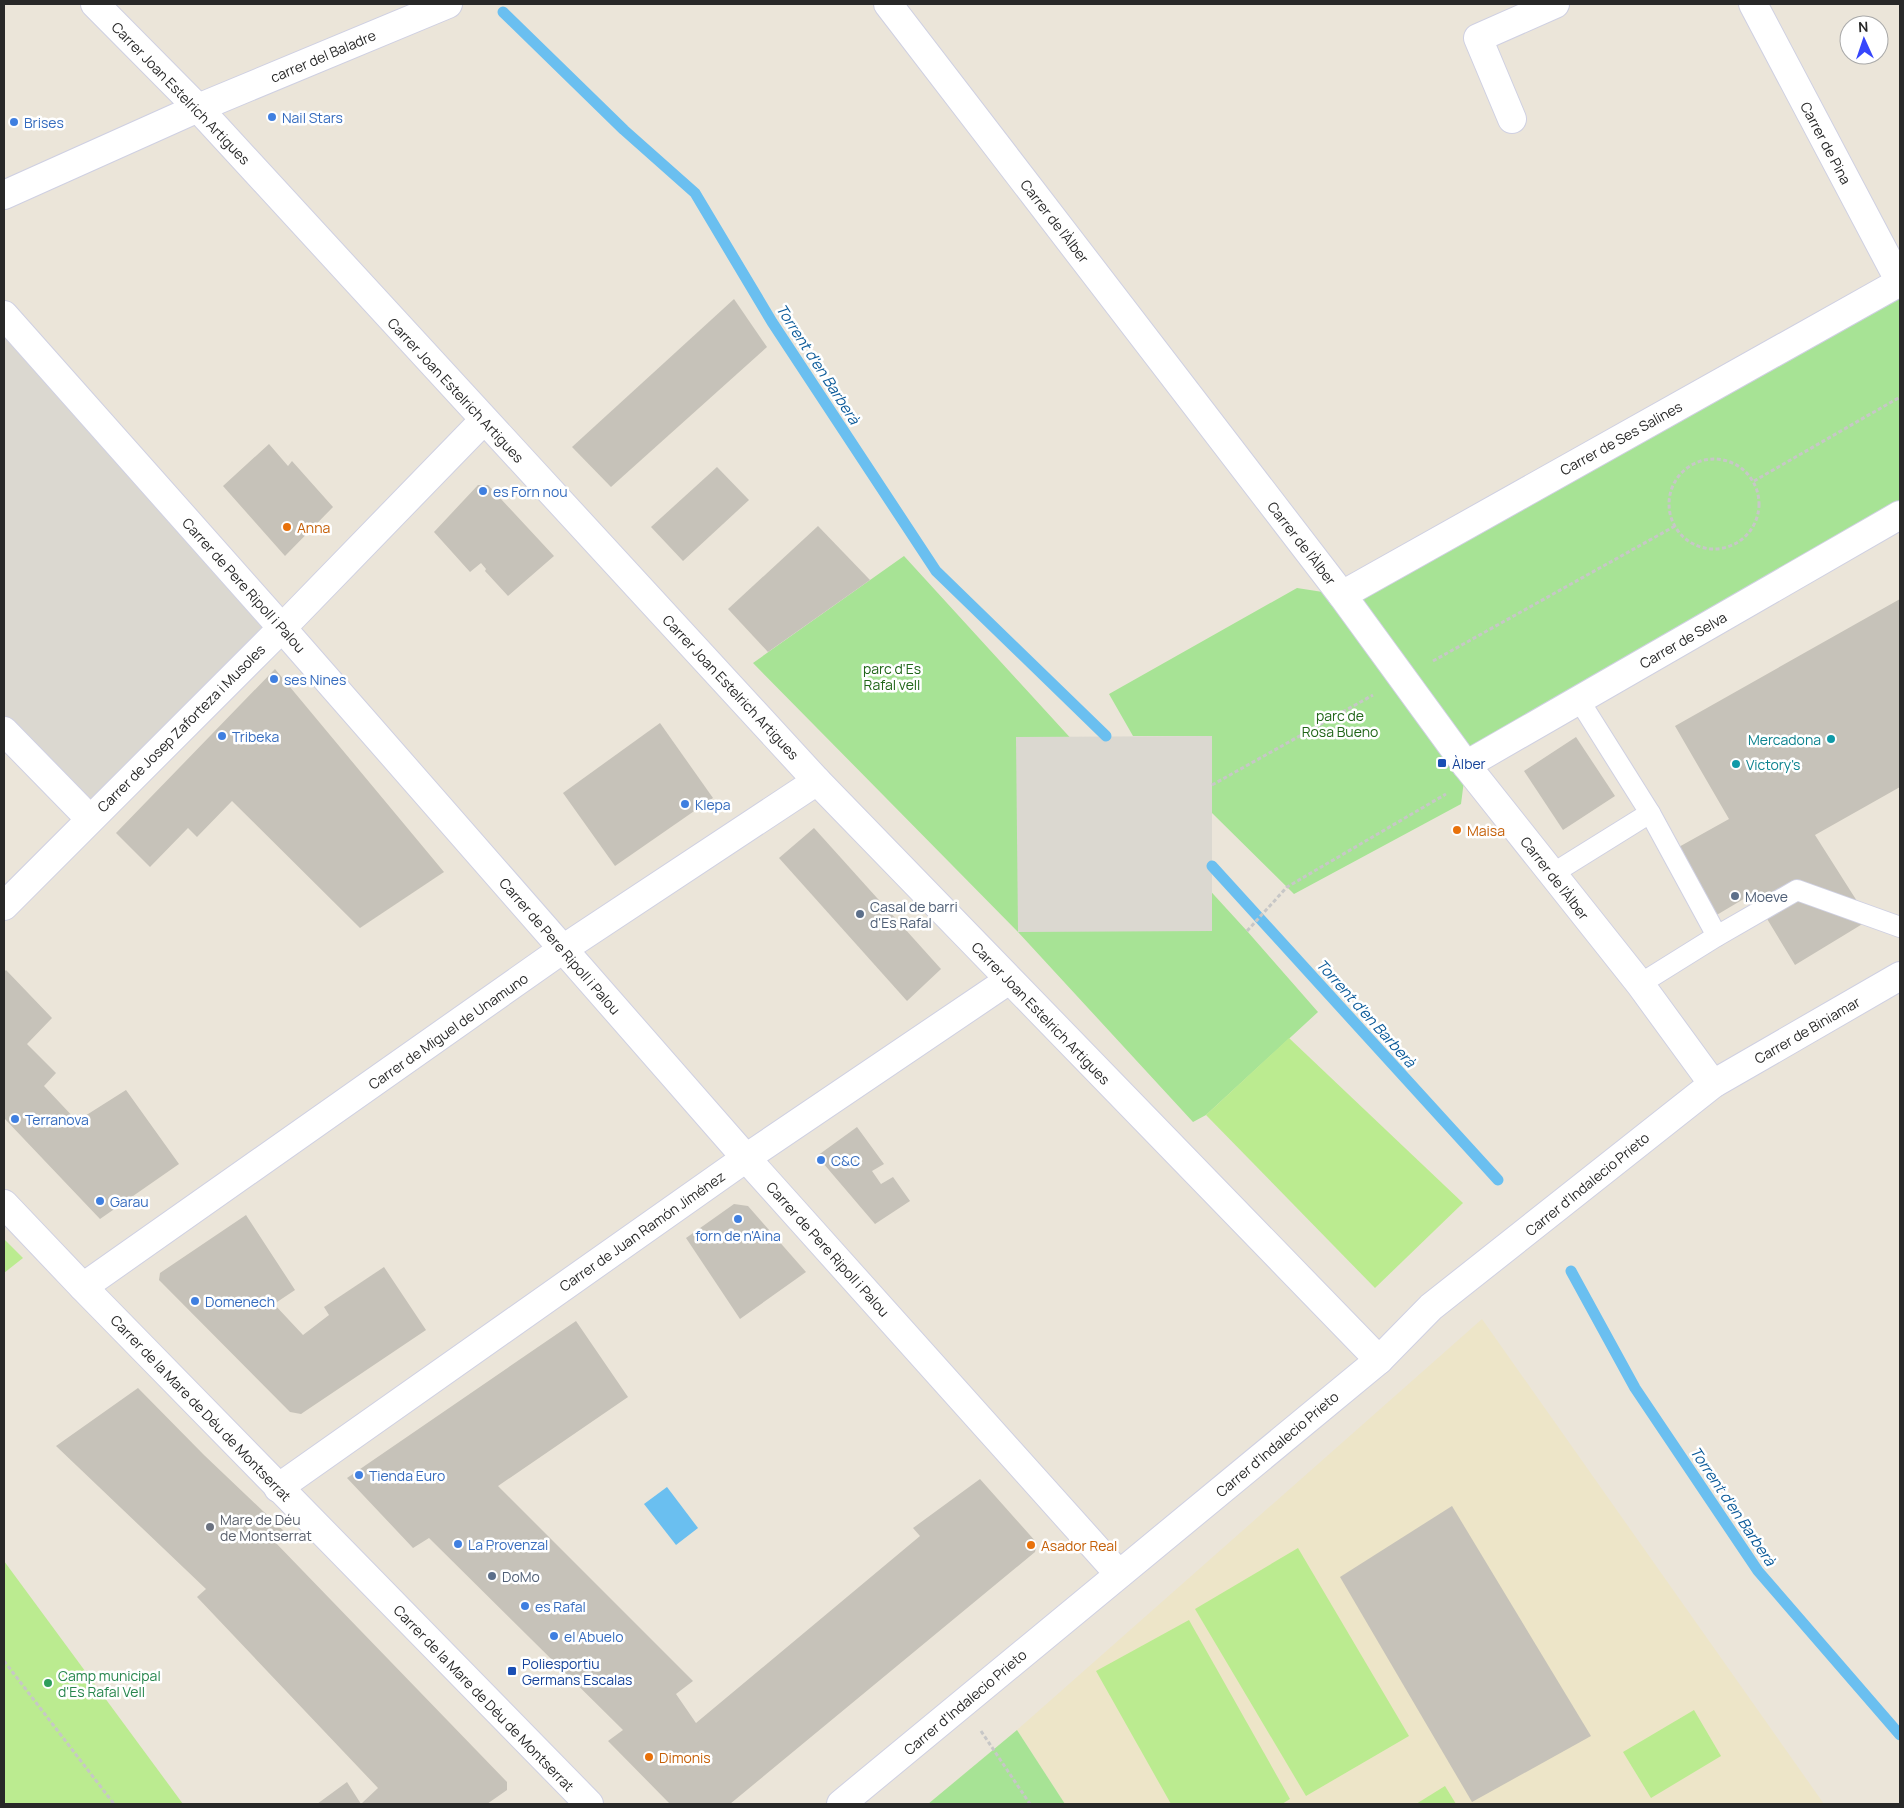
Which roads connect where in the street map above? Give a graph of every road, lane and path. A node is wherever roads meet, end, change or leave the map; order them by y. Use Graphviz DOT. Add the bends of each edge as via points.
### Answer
graph roads {
  1 [pos="95,4"];
  2 [pos="448,4"];
  3 [pos="888,4"];
  4 [pos="1555,4"];
  5 [pos="1753,4"];
  6 [pos="198,108"];
  7 [pos="1512,119"];
  8 [pos="4,194"];
  9 [pos="1900,282"];
  10 [pos="4,315"];
  11 [pos="1900,397"];
  12 [pos="484,420"];
  13 [pos="1754,481"];
  14 [pos="1900,515"];
  15 [pos="1675,526"];
  16 [pos="1342,595"];
  17 [pos="282,628"];
  18 [pos="1403,678"];
  19 [pos="1579,700"];
  20 [pos="4,731"];
  21 [pos="1470,771"];
  22 [pos="817,781"];
  23 [pos="1212,785"];
  24 [pos="1650,813"];
  25 [pos="90,818"];
  26 [pos="1552,874"];
  27 [pos="4,906"];
  28 [pos="1900,927"];
  29 [pos="1246,931"];
  30 [pos="1717,936"];
  31 [pos="563,950"];
  32 [pos="1900,976"];
  33 [pos="1009,980"];
  34 [pos="1640,984"];
  35 [pos="1713,1084"];
  36 [pos="746,1158"];
  37 [pos="4,1204"];
  38 [pos="83,1287"];
  39 [pos="1379,1360"];
  40 [pos="278,1488"];
  41 [pos="1119,1574"];
  42 [pos="4,1661"];
  43 [pos="962,1704"];
  44 [pos="114,1804"];
  45 [pos="589,1804"];
  46 [pos="841,1804"];
  47 [pos="1030,1804"];
  1 -- 6 [label="street, Carrer Joan Estelrich Artigues"];
  2 -- 6 [label="street, carrer del Baladre"];
  3 -- 16 [label="street, Carrer de l'Àlber"];
  4 -- 7 [label="street" via="1478,38"];
  5 -- 9 [label="street, Carrer de Pina"];
  6 -- 8 [label="street, carrer del Baladre"];
  6 -- 12 [label="street, Carrer Joan Estelrich Artigues"];
  9 -- 16 [label="street, Carrer de Ses Salines"];
  10 -- 17 [label="street, Carrer de Pere Ripoll i Palou"];
  11 -- 13 [label="path"];
  12 -- 17 [label="street, Carrer de Josep Zaforteza i Musoles"];
  12 -- 22 [label="street, Carrer Joan Estelrich Artigues"];
  13 -- 15 [label="path" via="1760,509 1748,534 1736,543 1723,548 1696,545"];
  13 -- 15 [label="path" via="1730,461 1714,458 1699,461 1685,469 1669,496 1669,512"];
  14 -- 19 [label="street, Carrer de Selva"];
  15 -- 18 [label="path"];
  16 -- 18 [label="street, Carrer de l'Àlber"];
  17 -- 25 [label="street, Carrer de Josep Zaforteza i Musoles"];
  17 -- 31 [label="street, Carrer de Pere Ripoll i Palou"];
  18 -- 21 [label="street, Carrer de l'Àlber"];
  18 -- 23 [label="path"];
  19 -- 21 [label="street, Carrer de Selva"];
  19 -- 24 [label="lane"];
  20 -- 25 [label="street"];
  21 -- 26 [label="street, Carrer de l'Àlber"];
  21 -- 29 [label="path" via="1288,887"];
  22 -- 31 [label="street, Carrer de Miguel de Unamuno"];
  22 -- 33 [label="street, Carrer Joan Estelrich Artigues"];
  24 -- 26 [label="lane"];
  24 -- 30 [label="lane"];
  25 -- 27 [label="street, Carrer de Josep Zaforteza i Musoles"];
  26 -- 34 [label="street, Carrer de l'Àlber"];
  28 -- 30 [label="lane" via="1797,890"];
  30 -- 34 [label="lane"];
  31 -- 36 [label="street, Carrer de Pere Ripoll i Palou"];
  31 -- 38 [label="street, Carrer de Miguel de Unamuno"];
  32 -- 35 [label="street, Carrer de Biniamar"];
  33 -- 36 [label="street, Carrer de Juan Ramón Jiménez"];
  33 -- 39 [label="street, Carrer Joan Estelrich Artigues"];
  34 -- 35 [label="street, Carrer de l'Àlber"];
  35 -- 39 [label="street, Carrer d'Indalecio Prieto" via="1432,1307"];
  36 -- 40 [label="street, Carrer de Juan Ramón Jiménez"];
  36 -- 41 [label="street, Carrer de Pere Ripoll i Palou"];
  37 -- 38 [label="street, Carrer de la Mare de Déu de Montserrat"];
  38 -- 40 [label="street, Carrer de la Mare de Déu de Montserrat"];
  39 -- 41 [label="street, Carrer d'Indalecio Prieto"];
  40 -- 45 [label="street, Carrer de la Mare de Déu de Montserrat"];
  41 -- 43 [label="street, Carrer d'Indalecio Prieto"];
  42 -- 44 [label="path"];
  43 -- 46 [label="street, Carrer d'Indalecio Prieto"];
  43 -- 47 [label="path"];
}
